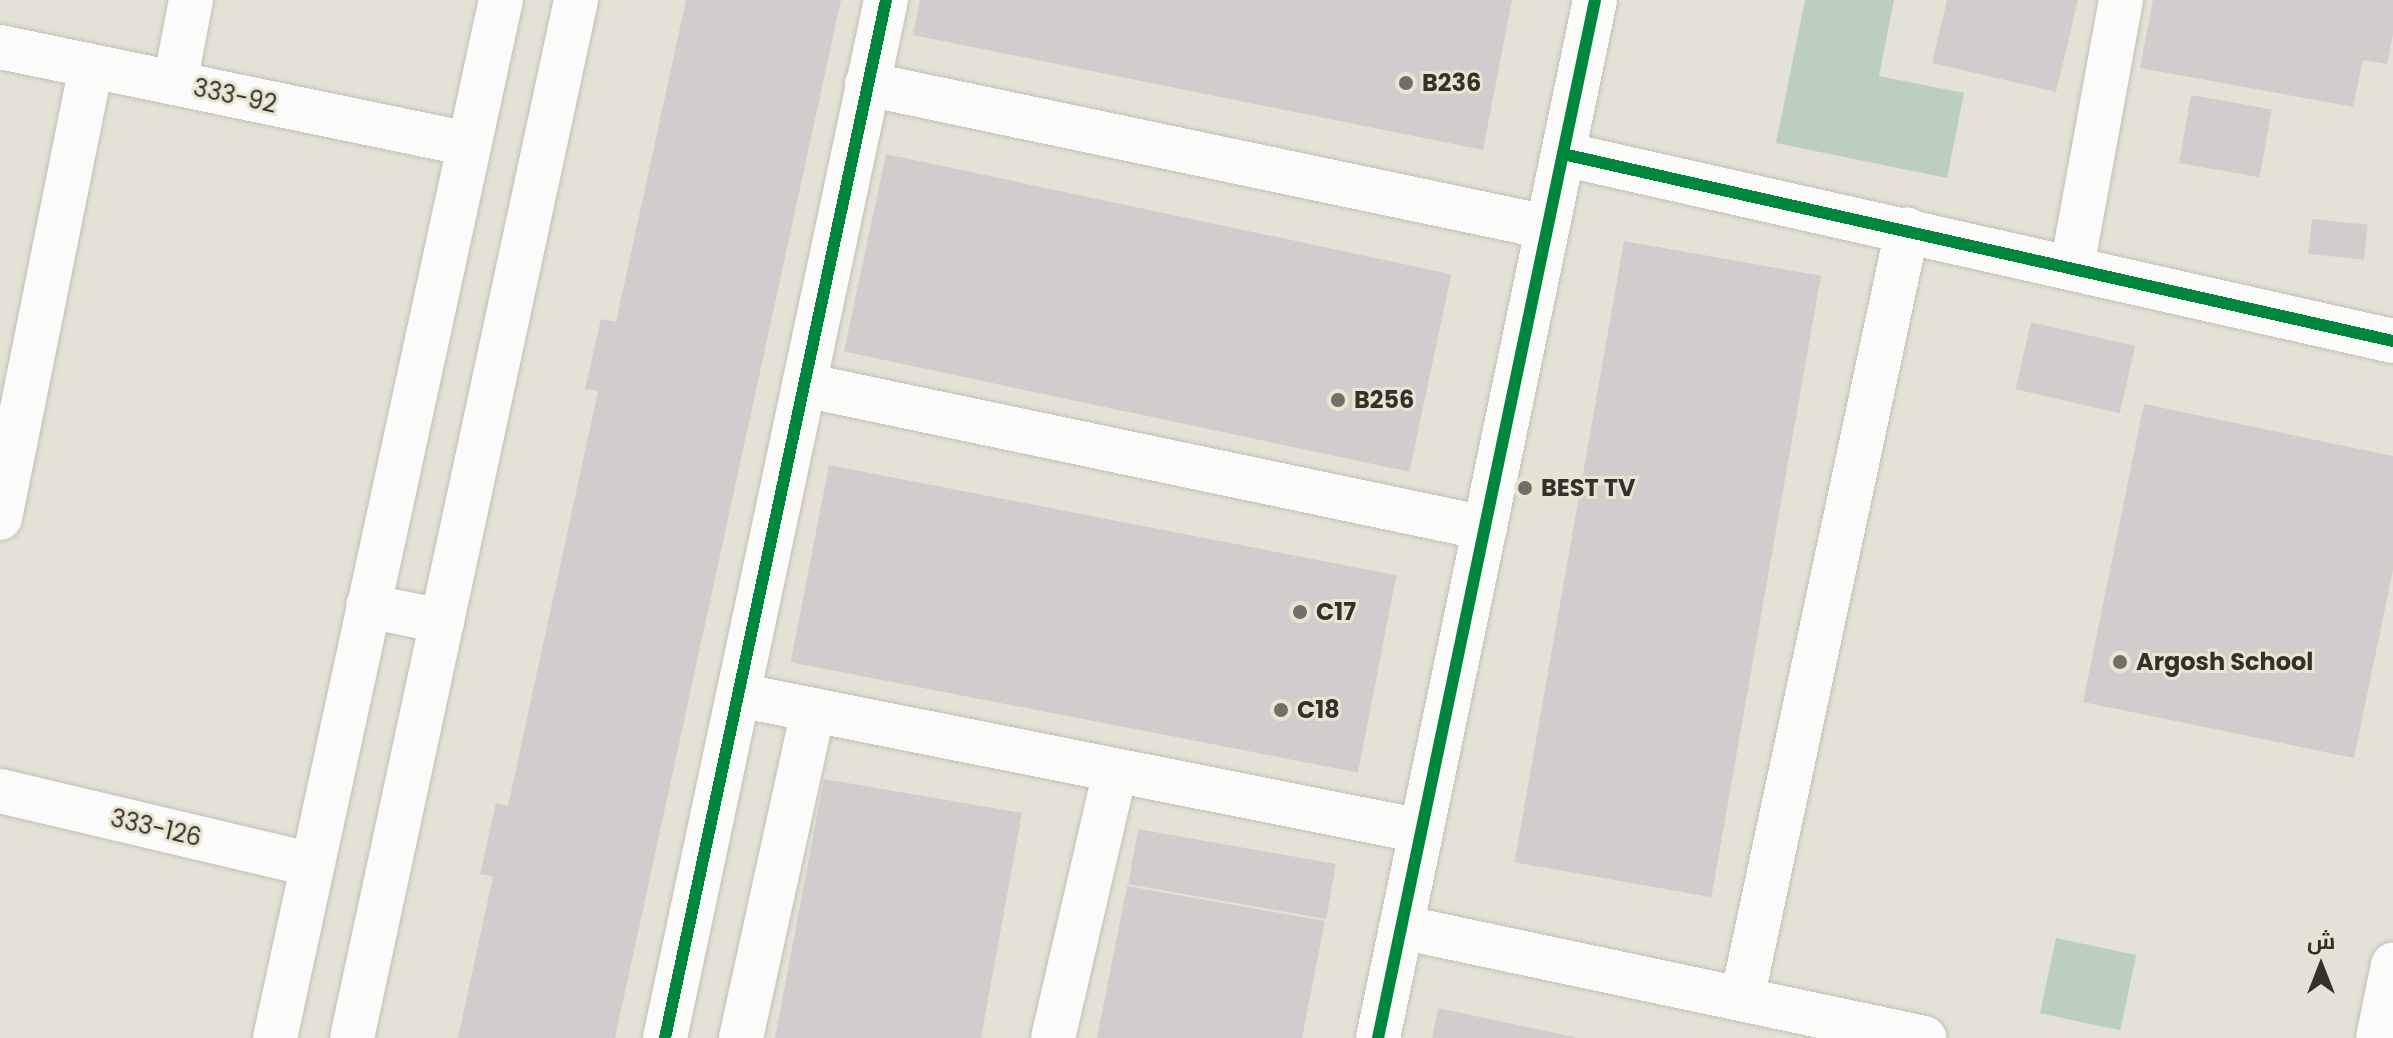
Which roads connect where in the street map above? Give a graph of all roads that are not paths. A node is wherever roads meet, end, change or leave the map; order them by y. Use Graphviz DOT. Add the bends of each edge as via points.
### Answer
graph roads {
  1 [pos="191,0"];
  2 [pos="501,0"];
  3 [pos="576,0"];
  4 [pos="886,0"];
  5 [pos="1595,0"];
  6 [pos="2121,0"];
  7 [pos="0,47"];
  8 [pos="91,66"];
  9 [pos="175,83"];
  10 [pos="867,84"];
  11 [pos="469,144"];
  12 [pos="1563,154"];
  13 [pos="1547,227"];
  14 [pos="1907,230"];
  15 [pos="2072,267"];
  16 [pos="2393,341"];
  17 [pos="15,365"];
  18 [pos="804,385"];
  19 [pos="0,518"];
  20 [pos="1485,528"];
  21 [pos="368,606"];
  22 [pos="442,621"];
  23 [pos="738,695"];
  24 [pos="813,710"];
  25 [pos="1115,771"];
  26 [pos="0,791"];
  27 [pos="1421,831"];
  28 [pos="312,865"];
  29 [pos="1401,927"];
  30 [pos="2393,965"];
  31 [pos="1742,999"];
  32 [pos="275,1038"];
  33 [pos="352,1038"];
  34 [pos="665,1038"];
  35 [pos="741,1038"];
  36 [pos="1053,1038"];
  37 [pos="1378,1038"];
  38 [pos="1924,1038"];
  39 [pos="2378,1038"];
  1 -- 9 [label="street"];
  2 -- 11 [label="street"];
  3 -- 22 [label="street"];
  4 -- 10 [label="street"];
  5 -- 12 [label="street"];
  6 -- 15 [label="street"];
  7 -- 8 [label="street, 333-92"];
  8 -- 9 [label="street, 333-92"];
  8 -- 17 [label="street"];
  9 -- 11 [label="street, 333-92"];
  10 -- 13 [label="street"];
  10 -- 18 [label="street"];
  11 -- 21 [label="street"];
  12 -- 13 [label="street"];
  12 -- 14 [label="street"];
  13 -- 20 [label="street"];
  14 -- 15 [label="street"];
  14 -- 31 [label="street"];
  15 -- 16 [label="street"];
  17 -- 19 [label="street"];
  18 -- 20 [label="street"];
  18 -- 23 [label="street"];
  20 -- 27 [label="street"];
  21 -- 22 [label="street"];
  21 -- 28 [label="street"];
  22 -- 33 [label="street"];
  23 -- 24 [label="street"];
  23 -- 34 [label="street"];
  24 -- 25 [label="street"];
  24 -- 35 [label="street"];
  25 -- 27 [label="street"];
  25 -- 36 [label="street"];
  26 -- 28 [label="street, 333-126"];
  27 -- 29 [label="street"];
  28 -- 32 [label="street"];
  29 -- 31 [label="street"];
  29 -- 37 [label="street"];
  30 -- 39 [label="street"];
  31 -- 38 [label="street"];
}
